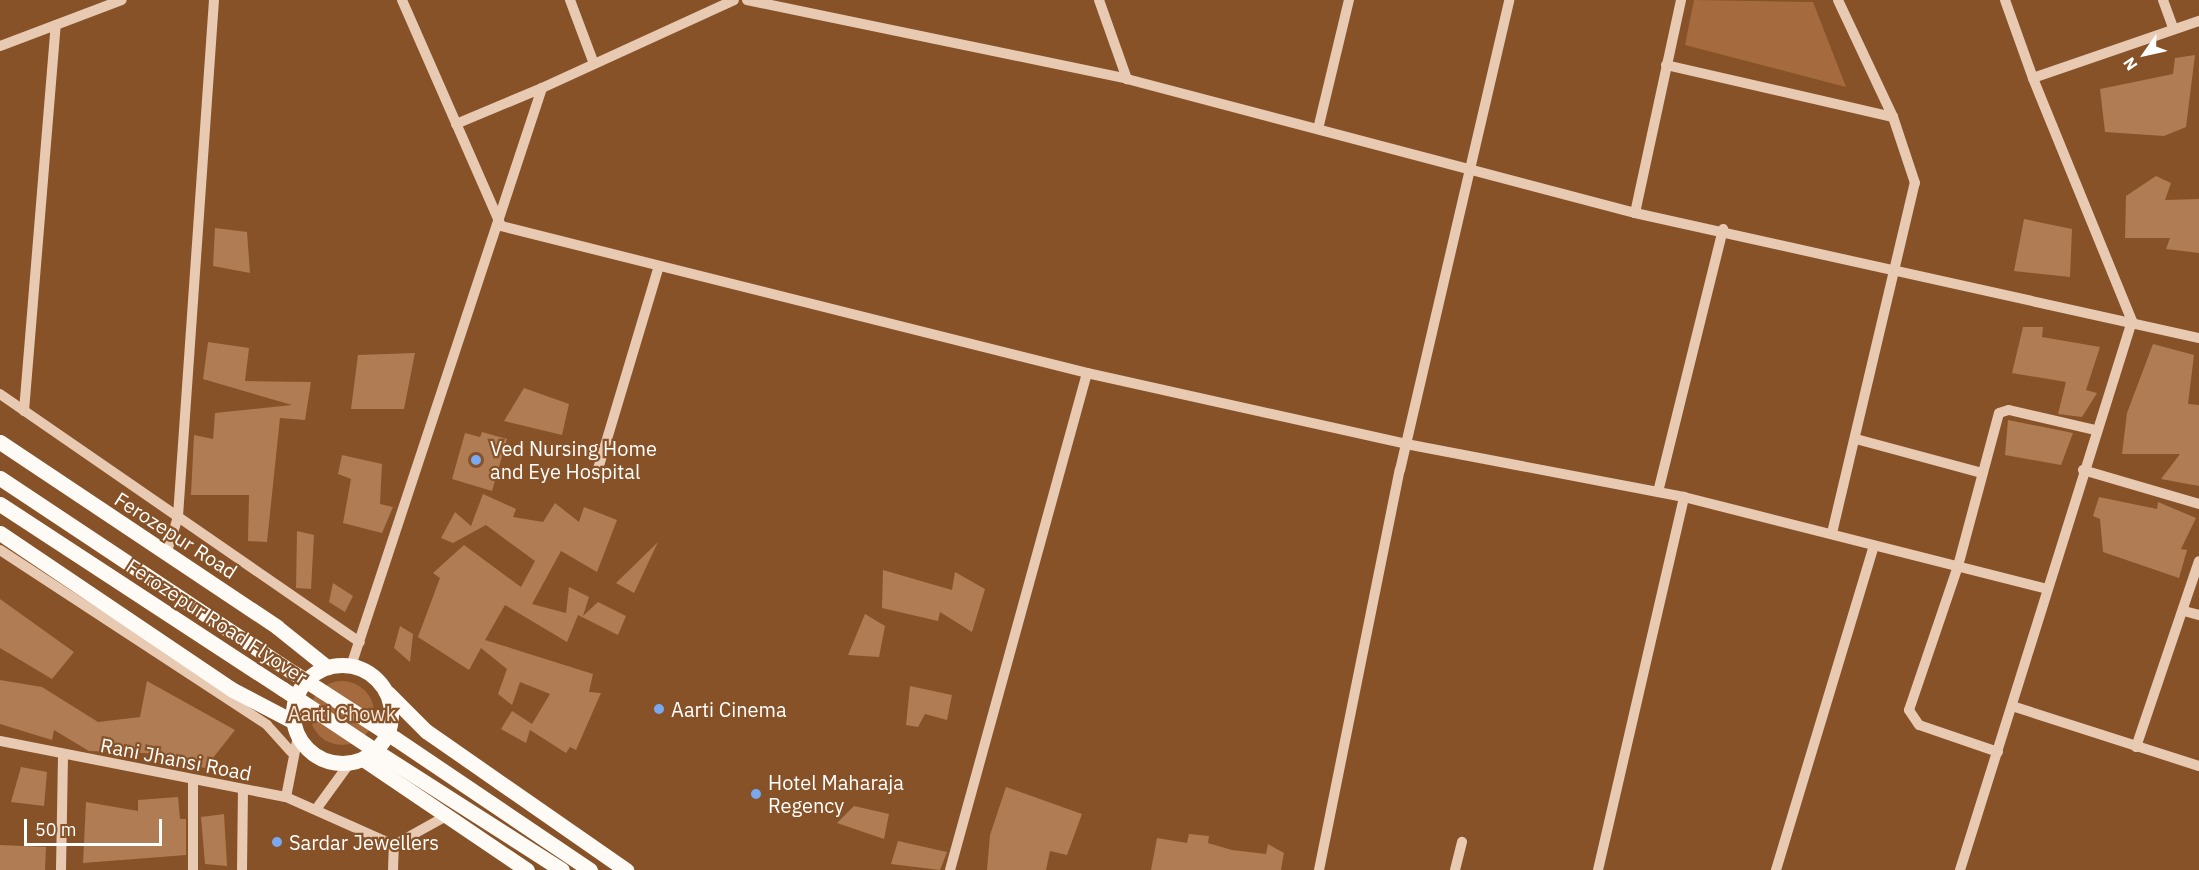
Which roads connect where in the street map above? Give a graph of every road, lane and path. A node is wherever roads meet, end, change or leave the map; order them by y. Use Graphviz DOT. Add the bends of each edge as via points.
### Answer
graph roads {
  1 [pos="122,0"];
  2 [pos="214,0"];
  3 [pos="402,0"];
  4 [pos="570,0"];
  5 [pos="734,0"];
  6 [pos="747,0"];
  7 [pos="1099,0"];
  8 [pos="1350,0"];
  9 [pos="1509,0"];
  10 [pos="1681,0"];
  11 [pos="1838,0"];
  12 [pos="2005,0"];
  13 [pos="2163,0"];
  14 [pos="2199,21"];
  15 [pos="56,25"];
  16 [pos="2173,28"];
  17 [pos="0,46"];
  18 [pos="594,64"];
  19 [pos="1666,65"];
  20 [pos="2033,78"];
  21 [pos="1127,80"];
  22 [pos="542,88"];
  23 [pos="1893,117"];
  24 [pos="456,124"];
  25 [pos="1318,129"];
  26 [pos="1471,168"];
  27 [pos="1635,213"];
  28 [pos="501,226"];
  29 [pos="1723,229"];
  30 [pos="659,266"];
  31 [pos="1894,267"];
  32 [pos="2132,321"];
  33 [pos="2199,338"];
  34 [pos="1087,374"];
  35 [pos="0,394"];
  36 [pos="24,411"];
  37 [pos="2095,430"];
  38 [pos="1856,439"];
  39 [pos="0,442"];
  40 [pos="1406,444"];
  41 [pos="597,469"];
  42 [pos="2083,470"];
  43 [pos="1982,473"];
  44 [pos="0,478"];
  45 [pos="1658,492"];
  46 [pos="1684,497"];
  47 [pos="0,504"];
  48 [pos="2199,504"];
  49 [pos="178,516"];
  50 [pos="1832,533"];
  51 [pos="1874,545"];
  52 [pos="3,547"];
  53 [pos="166,554"];
  54 [pos="2199,561"];
  55 [pos="1958,566"];
  56 [pos="2047,589"];
  57 [pos="2184,611"];
  58 [pos="2199,615"];
  59 [pos="360,642"];
  60 [pos="351,666"];
  61 [pos="327,667"];
  62 [pos="387,692"];
  63 [pos="2012,706"];
  64 [pos="296,729"];
  65 [pos="0,741"];
  66 [pos="2136,747"];
  67 [pos="291,752"];
  68 [pos="1998,752"];
  69 [pos="63,756"];
  70 [pos="356,761"];
  71 [pos="2199,766"];
  72 [pos="193,782"];
  73 [pos="243,791"];
  74 [pos="286,797"];
  75 [pos="316,808"];
  76 [pos="446,816"];
  77 [pos="1462,842"];
  78 [pos="394,845"];
  79 [pos="61,870"];
  80 [pos="193,870"];
  81 [pos="242,870"];
  82 [pos="393,870"];
  83 [pos="527,870"];
  84 [pos="562,870"];
  85 [pos="590,870"];
  86 [pos="626,870"];
  87 [pos="950,870"];
  88 [pos="1319,870"];
  89 [pos="1455,870"];
  90 [pos="1598,870"];
  91 [pos="1776,870"];
  92 [pos="1960,870"];
  1 -- 15 [label="street"];
  2 -- 49 [label="street"];
  3 -- 24 [label="street"];
  4 -- 18 [label="street"];
  5 -- 18 [label="street"];
  6 -- 21 [label="street"];
  7 -- 21 [label="street"];
  8 -- 25 [label="street"];
  9 -- 26 [label="street"];
  10 -- 19 [label="street"];
  11 -- 23 [label="street"];
  12 -- 20 [label="street"];
  13 -- 16 [label="street"];
  14 -- 16 [label="street"];
  15 -- 17 [label="street"];
  15 -- 36 [label="street"];
  16 -- 20 [label="street"];
  18 -- 22 [label="street"];
  19 -- 23 [label="street"];
  19 -- 27 [label="street"];
  20 -- 32 [label="street"];
  21 -- 25 [label="street"];
  22 -- 24 [label="street"];
  22 -- 28 [label="street"];
  23 -- 31 [label="street" via="1915,183"];
  24 -- 28 [label="street"];
  25 -- 26 [label="street"];
  26 -- 27 [label="street"];
  26 -- 40 [label="street"];
  27 -- 29 [label="street"];
  28 -- 30 [label="street"];
  28 -- 59 [label="street"];
  29 -- 31 [label="street"];
  29 -- 45 [label="street"];
  30 -- 34 [label="street"];
  30 -- 41 [label="street"];
  31 -- 32 [label="street"];
  31 -- 38 [label="street"];
  32 -- 33 [label="street"];
  32 -- 37 [label="street"];
  34 -- 40 [label="street"];
  34 -- 87 [label="street"];
  35 -- 36 [label="street"];
  36 -- 49 [label="street"];
  37 -- 42 [label="street"];
  37 -- 43 [label="street" via="2004,411"];
  38 -- 43 [label="street"];
  38 -- 50 [label="street"];
  39 -- 53 [label="main road, Ferozepur Road"];
  40 -- 45 [label="street"];
  40 -- 88 [label="street"];
  42 -- 48 [label="street"];
  42 -- 56 [label="street"];
  43 -- 55 [label="street"];
  44 -- 85 [label="main road, Ferozepur Road Flyover, bridge"];
  45 -- 46 [label="street"];
  46 -- 50 [label="street"];
  46 -- 90 [label="street"];
  47 -- 84 [label="main road, Ferozepur Road Flyover, bridge"];
  49 -- 53 [label="street"];
  49 -- 59 [label="street"];
  50 -- 51 [label="street"];
  51 -- 55 [label="street"];
  51 -- 91 [label="street"];
  52 -- 64 [label="main road"];
  52 -- 67 [label="street" via="267,725"];
  53 -- 61 [label="main road, Ferozepur Road" via="278,627"];
  54 -- 57 [label="street"];
  55 -- 56 [label="street"];
  55 -- 68 [label="street" via="1910,718"];
  56 -- 63 [label="street"];
  57 -- 58 [label="street"];
  57 -- 66 [label="street"];
  59 -- 60 [label="street"];
  60 -- 61 [label="main road"];
  60 -- 62 [label="main road" via="366,671"];
  61 -- 64 [label="main road" via="297,693"];
  62 -- 70 [label="main road" via="392,722 387,737"];
  62 -- 86 [label="main road" via="426,731"];
  63 -- 66 [label="street"];
  63 -- 68 [label="street"];
  64 -- 67 [label="street"];
  64 -- 70 [label="main road" via="319,758"];
  65 -- 69 [label="street, Rani Jhansi Road"];
  66 -- 71 [label="street"];
  67 -- 74 [label="street"];
  68 -- 92 [label="street"];
  69 -- 72 [label="street, Rani Jhansi Road"];
  69 -- 79 [label="street"];
  70 -- 75 [label="street"];
  70 -- 76 [label="main road"];
  72 -- 73 [label="street, Rani Jhansi Road"];
  72 -- 80 [label="street"];
  73 -- 74 [label="street, Rani Jhansi Road"];
  73 -- 81 [label="street"];
  74 -- 75 [label="street, Rani Jhansi Road"];
  75 -- 78 [label="street, Rani Jhansi Road"];
  76 -- 78 [label="street"];
  76 -- 83 [label="main road"];
  77 -- 89 [label="street"];
  78 -- 82 [label="street"];
}
